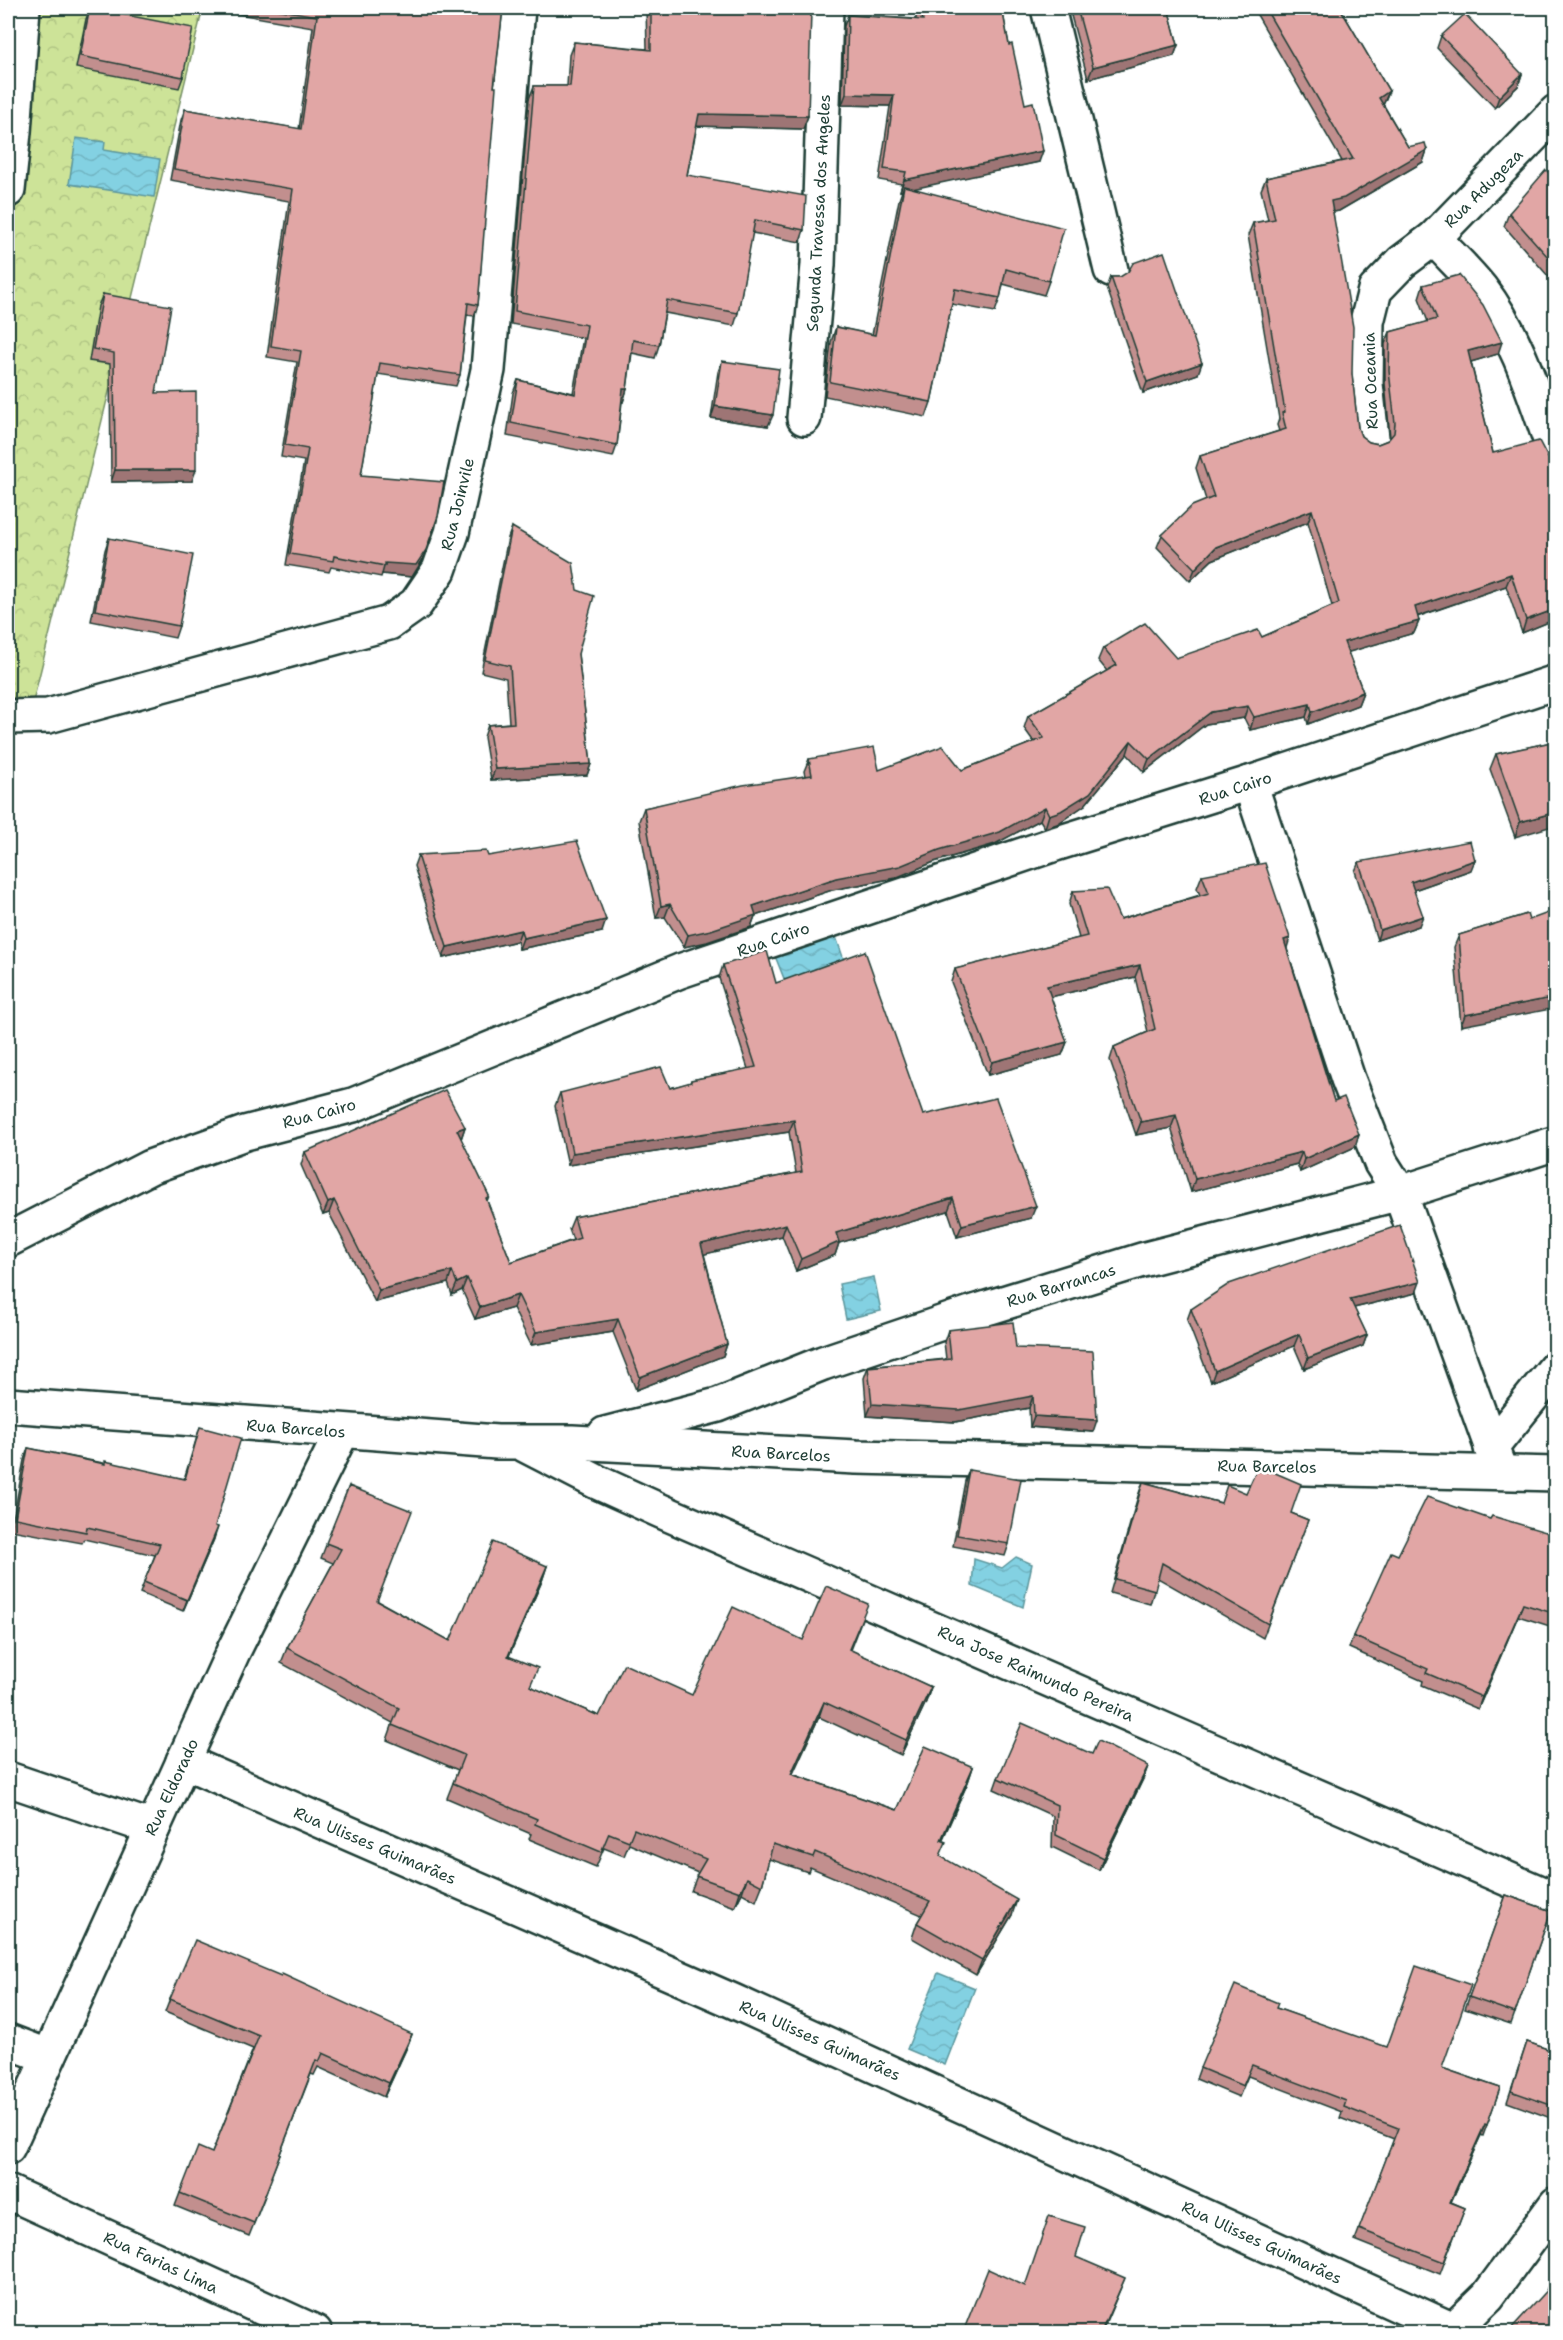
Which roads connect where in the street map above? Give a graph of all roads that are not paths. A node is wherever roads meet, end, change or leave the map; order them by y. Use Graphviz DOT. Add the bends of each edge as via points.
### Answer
graph roads {
  1 [pos="23,8"];
  2 [pos="518,8"];
  3 [pos="826,8"];
  4 [pos="1048,8"];
  5 [pos="1556,112"];
  6 [pos="11,129"];
  7 [pos="8,190"];
  8 [pos="1434,238"];
  9 [pos="1111,270"];
  10 [pos="1375,290"];
  11 [pos="804,418"];
  12 [pos="1372,438"];
  13 [pos="1556,457"];
  14 [pos="1556,682"];
  15 [pos="8,717"];
  16 [pos="1250,783"];
  17 [pos="1556,1143"];
  18 [pos="1400,1193"];
  19 [pos="8,1240"];
  20 [pos="1556,1367"];
  21 [pos="8,1405"];
  22 [pos="342,1432"];
  23 [pos="518,1442"];
  24 [pos="572,1442"];
  25 [pos="1495,1459"];
  26 [pos="1556,1474"];
  27 [pos="183,1761"];
  28 [pos="8,1779"];
  29 [pos="153,1828"];
  30 [pos="1556,1900"];
  31 [pos="8,2041"];
  32 [pos="47,2056"];
  33 [pos="8,2147"];
  34 [pos="8,2192"];
  35 [pos="1556,2204"];
  36 [pos="1452,2331"];
  37 [pos="315,2332"];
  1 -- 6 [label="street"];
  2 -- 15 [label="street, Rua Joinvile" via="488,370 452,532 439,570 416,604 389,623 48,716"];
  3 -- 11 [label="street, Segunda Travessa dos Angeles" via="818,265"];
  4 -- 9 [label="street"];
  5 -- 8 [label="street, Rua Adugeza"];
  6 -- 7 [label="street"];
  8 -- 10 [label="street, Rua Adugeza" via="1402,262"];
  8 -- 13 [label="street" via="1480,289 1505,326"];
  10 -- 12 [label="street, Rua Oceania" via="1367,322 1366,384"];
  14 -- 16 [label="street, Rua Cairo"];
  16 -- 18 [label="street" via="1347,1079 1381,1163"];
  16 -- 19 [label="street, Rua Cairo" via="680,971 353,1105 245,1133 150,1167"];
  17 -- 18 [label="street, Rua Barrancas"];
  18 -- 24 [label="street, Rua Barrancas" via="1142,1260 960,1316 718,1405"];
  18 -- 25 [label="street"];
  20 -- 25 [label="street"];
  21 -- 22 [label="street, Rua Barcelos"];
  22 -- 23 [label="street, Rua Barcelos"];
  22 -- 27 [label="street, Rua Eldorado" via="232,1652"];
  23 -- 24 [label="street, Rua Barcelos"];
  23 -- 30 [label="street, Rua Jose Raimundo Pereira" via="661,1511"];
  24 -- 25 [label="street, Rua Barcelos" via="856,1457"];
  25 -- 26 [label="street, Rua Barcelos"];
  27 -- 29 [label="street, Rua Eldorado"];
  27 -- 36 [label="street, Rua Ulisses Guimarães" via="754,2010"];
  28 -- 29 [label="street"];
  29 -- 32 [label="street, Rua Eldorado"];
  31 -- 32 [label="street"];
  32 -- 33 [label="street, Rua Eldorado"];
  34 -- 37 [label="street, Rua Farias Lima"];
  35 -- 36 [label="street" via="1488,2296"];
}
